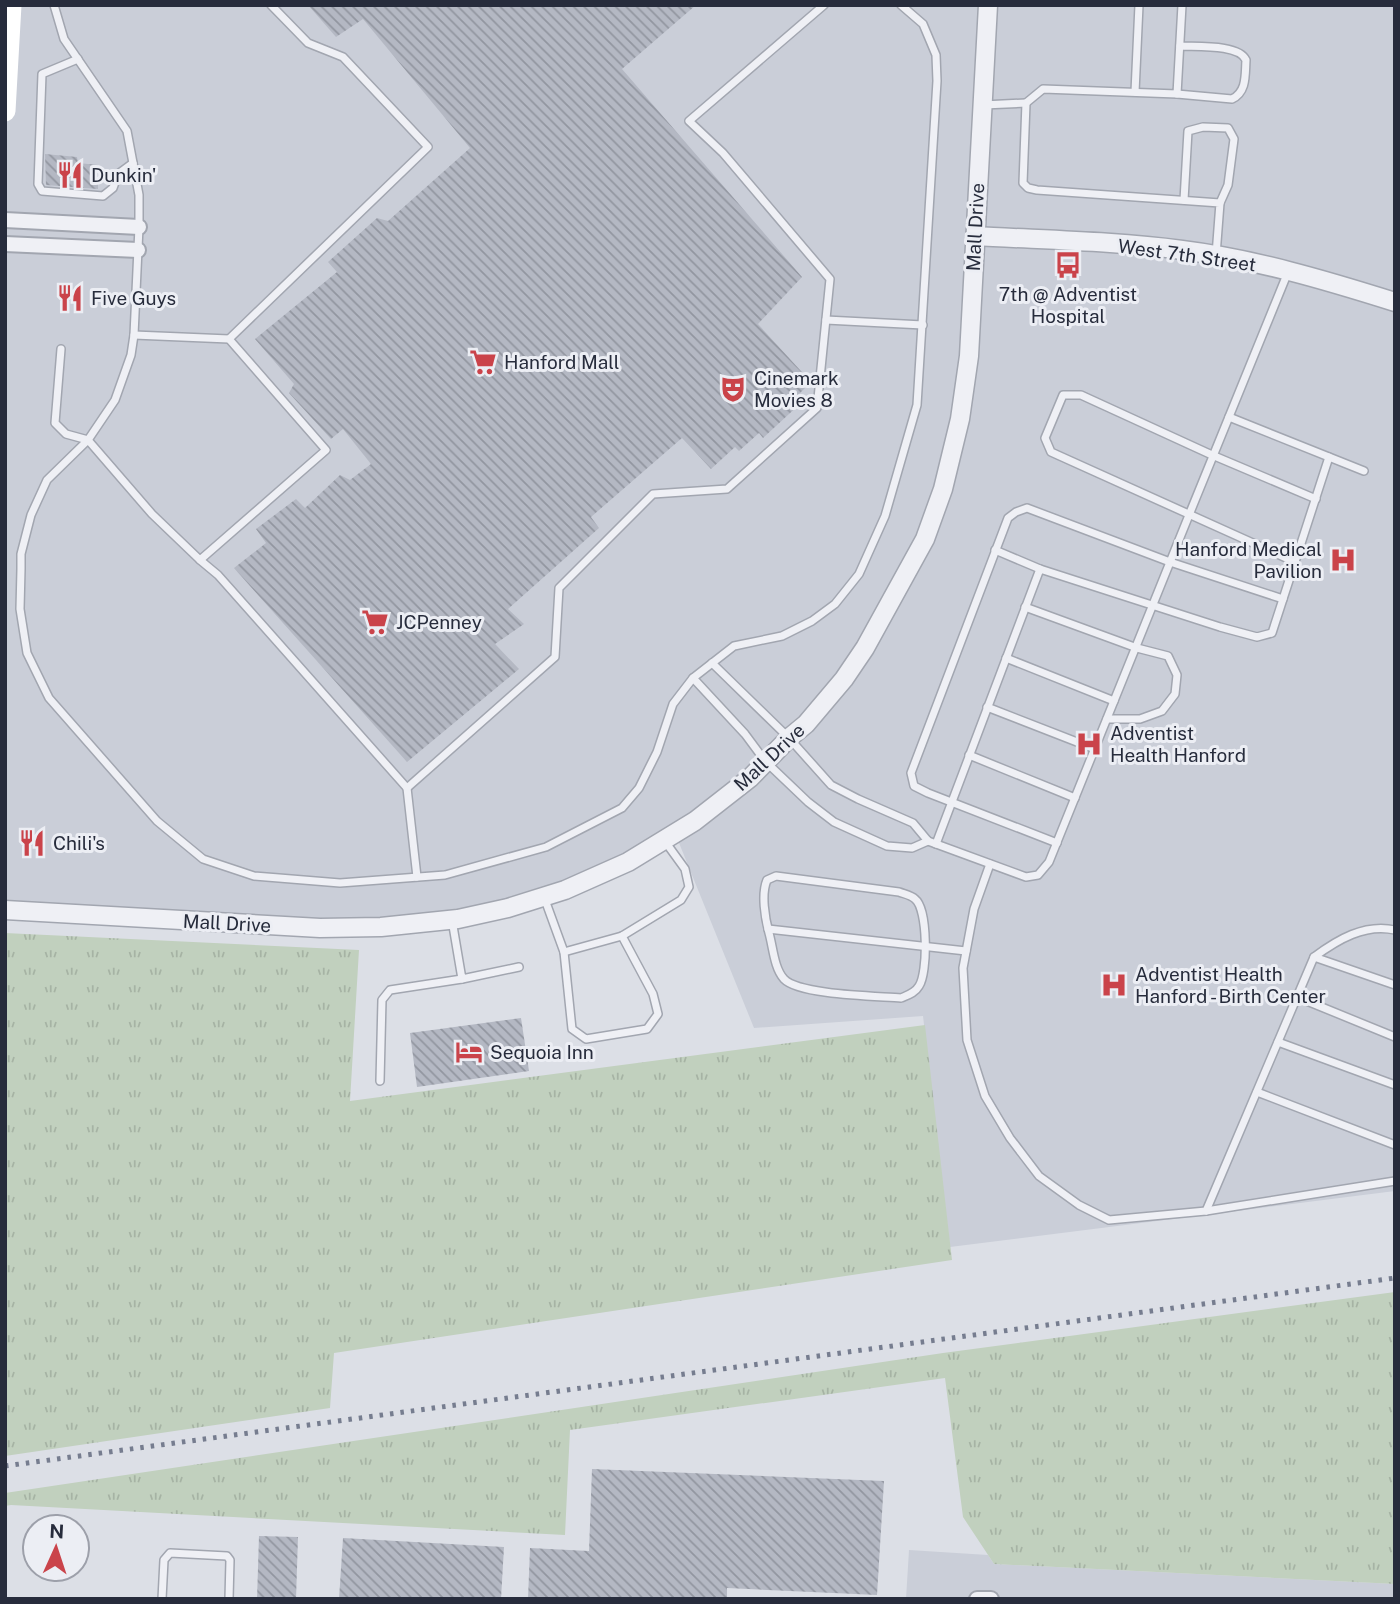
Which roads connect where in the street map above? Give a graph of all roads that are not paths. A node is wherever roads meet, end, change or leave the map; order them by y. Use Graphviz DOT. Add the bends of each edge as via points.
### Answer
graph roads {
  1 [pos="10,5"];
  2 [pos="54,5"];
  3 [pos="271,5"];
  4 [pos="824,5"];
  5 [pos="901,5"];
  6 [pos="988,5"];
  7 [pos="1139,5"];
  8 [pos="1182,5"];
  9 [pos="1180,46"];
  10 [pos="78,59"];
  11 [pos="1135,92"];
  12 [pos="1177,94"];
  13 [pos="1026,103"];
  14 [pos="982,105"];
  15 [pos="5,111"];
  16 [pos="133,163"];
  17 [pos="1184,200"];
  18 [pos="1220,203"];
  19 [pos="5,220"];
  20 [pos="139,227"];
  21 [pos="975,236"];
  22 [pos="5,244"];
  23 [pos="138,250"];
  24 [pos="1216,255"];
  25 [pos="1288,272"];
  26 [pos="1395,302"];
  27 [pos="826,320"];
  28 [pos="923,324"];
  29 [pos="134,334"];
  30 [pos="229,339"];
  31 [pos="61,349"];
  32 [pos="1229,417"];
  33 [pos="88,440"];
  34 [pos="1212,456"];
  35 [pos="1329,457"];
  36 [pos="1364,471"];
  37 [pos="1316,499"];
  38 [pos="1188,514"];
  39 [pos="995,550"];
  40 [pos="200,560"];
  41 [pos="1170,562"];
  42 [pos="1295,562"];
  43 [pos="1040,569"];
  44 [pos="1283,599"];
  45 [pos="1153,604"];
  46 [pos="1026,607"];
  47 [pos="1137,648"];
  48 [pos="1006,658"];
  49 [pos="712,663"];
  50 [pos="692,678"];
  51 [pos="1114,701"];
  52 [pos="988,707"];
  53 [pos="1107,719"];
  54 [pos="789,738"];
  55 [pos="1095,749"];
  56 [pos="969,755"];
  57 [pos="765,761"];
  58 [pos="407,788"];
  59 [pos="1075,798"];
  60 [pos="951,803"];
  61 [pos="664,840"];
  62 [pos="932,842"];
  63 [pos="1057,843"];
  64 [pos="990,864"];
  65 [pos="417,877"];
  66 [pos="544,896"];
  67 [pos="5,910"];
  68 [pos="452,919"];
  69 [pos="768,929"];
  70 [pos="1395,930"];
  71 [pos="622,936"];
  72 [pos="925,947"];
  73 [pos="966,951"];
  74 [pos="564,952"];
  75 [pos="1314,957"];
  76 [pos="519,967"];
  77 [pos="462,979"];
  78 [pos="1395,985"];
  79 [pos="1297,997"];
  80 [pos="1395,1037"];
  81 [pos="1278,1042"];
  82 [pos="380,1081"];
  83 [pos="1395,1085"];
  84 [pos="1257,1092"];
  85 [pos="1395,1144"];
  86 [pos="1395,1181"];
  87 [pos="1206,1211"];
  88 [pos="162,1599"];
  89 [pos="229,1599"];
  90 [pos="977,1599"];
  91 [pos="991,1599"];
  1 -- 15 [label="main road"];
  2 -- 10 [label="lane" via="64,39"];
  3 -- 30 [label="lane" via="307,43 343,57 428,147"];
  4 -- 27 [label="lane" via="689,121 723,153 830,279"];
  5 -- 28 [label="lane" via="923,24 936,55"];
  6 -- 14 [label="street, Mall Drive"];
  7 -- 11 [label="lane"];
  8 -- 9 [label="lane"];
  9 -- 12 [label="lane"];
  9 -- 12 [label="lane" via="1232,49 1247,60 1237,97"];
  10 -- 16 [label="lane" via="127,131"];
  10 -- 16 [label="lane" via="43,74 38,184 42,191 53,194 103,196 113,188 118,174"];
  11 -- 12 [label="lane"];
  11 -- 13 [label="lane" via="1043,89"];
  13 -- 14 [label="lane"];
  13 -- 17 [label="lane" via="1023,183 1028,188"];
  14 -- 21 [label="street, Mall Drive"];
  16 -- 20 [label="lane"];
  17 -- 18 [label="lane"];
  17 -- 18 [label="lane" via="1188,131 1227,128 1234,139 1228,185"];
  18 -- 24 [label="lane"];
  19 -- 20 [label="street"];
  20 -- 23 [label="lane"];
  21 -- 24 [label="street, West 7th Street"];
  21 -- 54 [label="street, Mall Drive" via="969,356 960,419 925,539 845,679"];
  22 -- 23 [label="street"];
  23 -- 29 [label="lane"];
  24 -- 25 [label="street, West 7th Street"];
  25 -- 26 [label="street, West 7th Street"];
  25 -- 32 [label="lane"];
  27 -- 28 [label="lane"];
  27 -- 58 [label="lane" via="817,408 727,489 653,494 559,588 555,657"];
  28 -- 49 [label="lane" via="918,405 885,516 859,575 835,604 812,621 782,636 734,646"];
  29 -- 30 [label="lane"];
  29 -- 33 [label="lane" via="115,400"];
  30 -- 40 [label="lane" via="326,450"];
  31 -- 33 [label="lane" via="55,423 66,434"];
  32 -- 34 [label="lane"];
  32 -- 35 [label="lane"];
  33 -- 40 [label="lane" via="152,514"];
  33 -- 65 [label="lane" via="47,480 21,554 20,609 27,653 49,698 158,821 203,859 254,876 341,883"];
  34 -- 37 [label="lane"];
  34 -- 38 [label="lane"];
  34 -- 38 [label="lane" via="1081,395 1063,396 1045,438 1051,452"];
  35 -- 36 [label="lane"];
  35 -- 37 [label="lane"];
  37 -- 42 [label="lane"];
  38 -- 41 [label="lane"];
  38 -- 42 [label="lane"];
  39 -- 41 [label="lane" via="1007,518 1027,508"];
  39 -- 43 [label="lane"];
  39 -- 60 [label="lane" via="911,772 914,786"];
  40 -- 58 [label="lane"];
  41 -- 44 [label="lane"];
  41 -- 45 [label="lane"];
  42 -- 44 [label="lane"];
  43 -- 45 [label="lane"];
  43 -- 46 [label="lane"];
  44 -- 45 [label="lane" via="1272,633 1257,637"];
  45 -- 47 [label="lane"];
  46 -- 47 [label="lane"];
  46 -- 48 [label="lane"];
  47 -- 51 [label="lane"];
  47 -- 53 [label="lane" via="1168,656 1177,676 1175,694 1162,711 1140,719"];
  48 -- 51 [label="lane"];
  48 -- 52 [label="lane"];
  49 -- 50 [label="lane"];
  49 -- 54 [label="lane"];
  50 -- 57 [label="lane"];
  50 -- 65 [label="lane" via="673,704 639,788 622,808 547,847 445,875"];
  51 -- 53 [label="lane"];
  52 -- 55 [label="lane"];
  52 -- 56 [label="lane"];
  53 -- 55 [label="lane"];
  54 -- 57 [label="street, Mall Drive"];
  54 -- 62 [label="lane" via="831,785 914,822"];
  55 -- 59 [label="lane"];
  56 -- 59 [label="lane"];
  56 -- 60 [label="lane"];
  57 -- 61 [label="street, Mall Drive" via="750,778"];
  57 -- 62 [label="lane" via="834,822 887,846 912,848"];
  58 -- 65 [label="lane"];
  59 -- 63 [label="lane"];
  60 -- 62 [label="lane"];
  60 -- 63 [label="lane"];
  61 -- 66 [label="street, Mall Drive" via="605,873"];
  61 -- 71 [label="lane" via="685,869 689,887 681,900"];
  62 -- 64 [label="lane"];
  63 -- 64 [label="lane" via="1038,875 1026,877"];
  64 -- 73 [label="lane"];
  66 -- 68 [label="street, Mall Drive"];
  66 -- 74 [label="lane"];
  67 -- 68 [label="street, Mall Drive" via="320,928"];
  68 -- 77 [label="lane"];
  69 -- 72 [label="lane"];
  69 -- 72 [label="lane" via="779,972 787,982 818,992 901,998 913,993 921,984"];
  69 -- 72 [label="lane" via="764,888 767,880 776,876 900,892 916,899 923,912"];
  70 -- 75 [label="lane" via="1365,929 1330,944"];
  71 -- 74 [label="lane"];
  71 -- 74 [label="lane" via="653,994 657,1014 647,1029 586,1040 572,1029"];
  72 -- 73 [label="lane"];
  73 -- 87 [label="lane" via="967,1040 985,1096 1039,1176 1109,1220"];
  75 -- 78 [label="lane"];
  75 -- 79 [label="lane"];
  76 -- 77 [label="lane"];
  77 -- 82 [label="lane" via="390,990 382,1000"];
  79 -- 80 [label="lane"];
  79 -- 81 [label="lane"];
  81 -- 83 [label="lane"];
  81 -- 84 [label="lane"];
  84 -- 85 [label="lane"];
  84 -- 87 [label="lane"];
  86 -- 87 [label="lane"];
  88 -- 89 [label="lane" via="164,1560 170,1553 227,1556"];
  90 -- 91 [label="street"];
}
